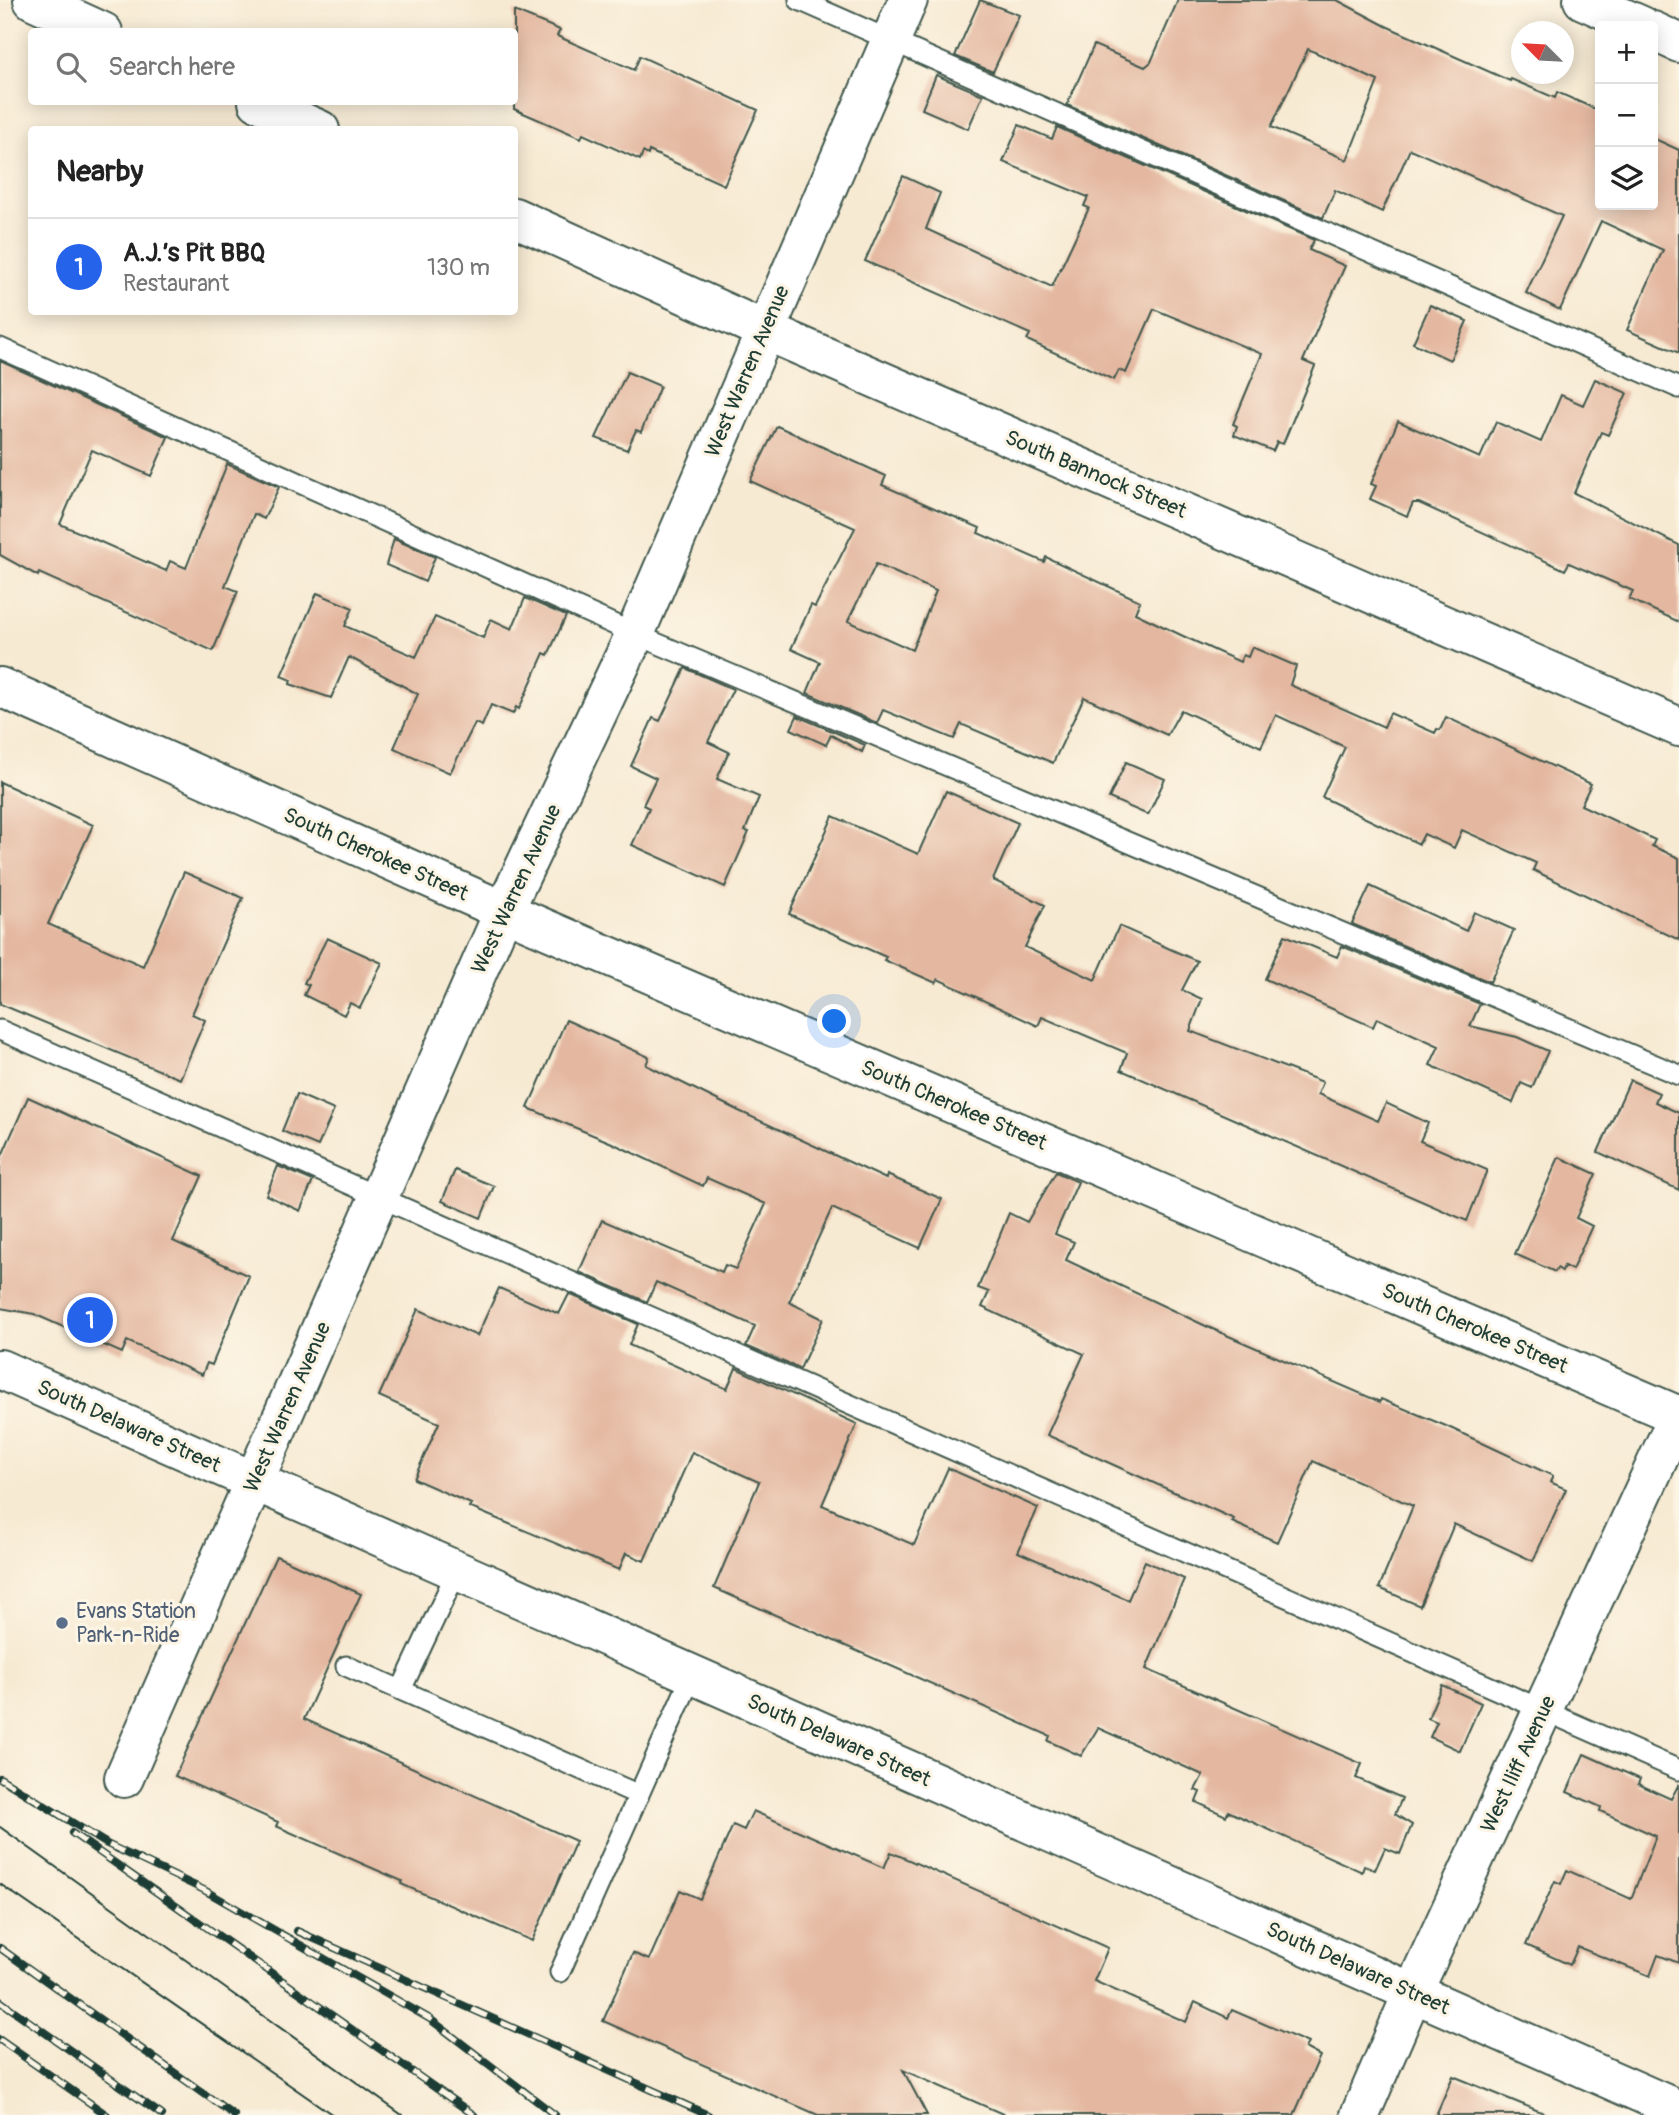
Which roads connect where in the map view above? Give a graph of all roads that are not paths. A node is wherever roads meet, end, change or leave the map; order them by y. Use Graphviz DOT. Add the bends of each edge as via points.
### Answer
graph roads {
  1 [pos="33,0"];
  2 [pos="799,0"];
  3 [pos="908,0"];
  4 [pos="1583,0"];
  5 [pos="1631,21"];
  6 [pos="94,28"];
  7 [pos="1658,33"];
  8 [pos="890,40"];
  9 [pos="1679,43"];
  10 [pos="265,105"];
  11 [pos="311,126"];
  12 [pos="518,219"];
  13 [pos="764,330"];
  14 [pos="0,348"];
  15 [pos="1679,388"];
  16 [pos="635,634"];
  17 [pos="0,687"];
  18 [pos="1679,727"];
  19 [pos="504,911"];
  20 [pos="0,1030"];
  21 [pos="1679,1075"];
  22 [pos="379,1197"];
  23 [pos="0,1368"];
  24 [pos="1679,1415"];
  25 [pos="254,1482"];
  26 [pos="457,1571"];
  27 [pos="346,1665"];
  28 [pos="692,1675"];
  29 [pos="401,1690"];
  30 [pos="1543,1709"];
  31 [pos="1679,1770"];
  32 [pos="124,1778"];
  33 [pos="639,1795"];
  34 [pos="559,1972"];
  35 [pos="1413,1993"];
  36 [pos="1679,2110"];
  37 [pos="1360,2115"];
  1 -- 6 [label="street"];
  2 -- 8 [label="lane"];
  3 -- 8 [label="street, West Warren Avenue"];
  4 -- 5 [label="street"];
  7 -- 9 [label="street"];
  8 -- 13 [label="street, West Warren Avenue"];
  8 -- 15 [label="lane"];
  10 -- 11 [label="street"];
  12 -- 13 [label="street, South Bannock Street"];
  13 -- 16 [label="street, West Warren Avenue"];
  13 -- 18 [label="street, South Bannock Street"];
  14 -- 16 [label="lane"];
  16 -- 19 [label="street, West Warren Avenue"];
  16 -- 21 [label="lane"];
  17 -- 19 [label="street, South Cherokee Street"];
  19 -- 22 [label="street, West Warren Avenue"];
  19 -- 24 [label="street, South Cherokee Street"];
  20 -- 22 [label="lane"];
  22 -- 25 [label="street, West Warren Avenue"];
  22 -- 30 [label="lane"];
  23 -- 25 [label="street, South Delaware Street"];
  24 -- 30 [label="street, West Iliff Avenue"];
  25 -- 26 [label="street, South Delaware Street"];
  25 -- 32 [label="street, West Warren Avenue"];
  26 -- 28 [label="street, South Delaware Street"];
  26 -- 29 [label="lane"];
  27 -- 29 [label="lane"];
  28 -- 33 [label="lane"];
  28 -- 35 [label="street, South Delaware Street"];
  29 -- 33 [label="lane"];
  30 -- 31 [label="lane"];
  30 -- 35 [label="street, West Iliff Avenue"];
  33 -- 34 [label="lane"];
  35 -- 36 [label="street, South Delaware Street"];
  35 -- 37 [label="street, West Iliff Avenue"];
}
